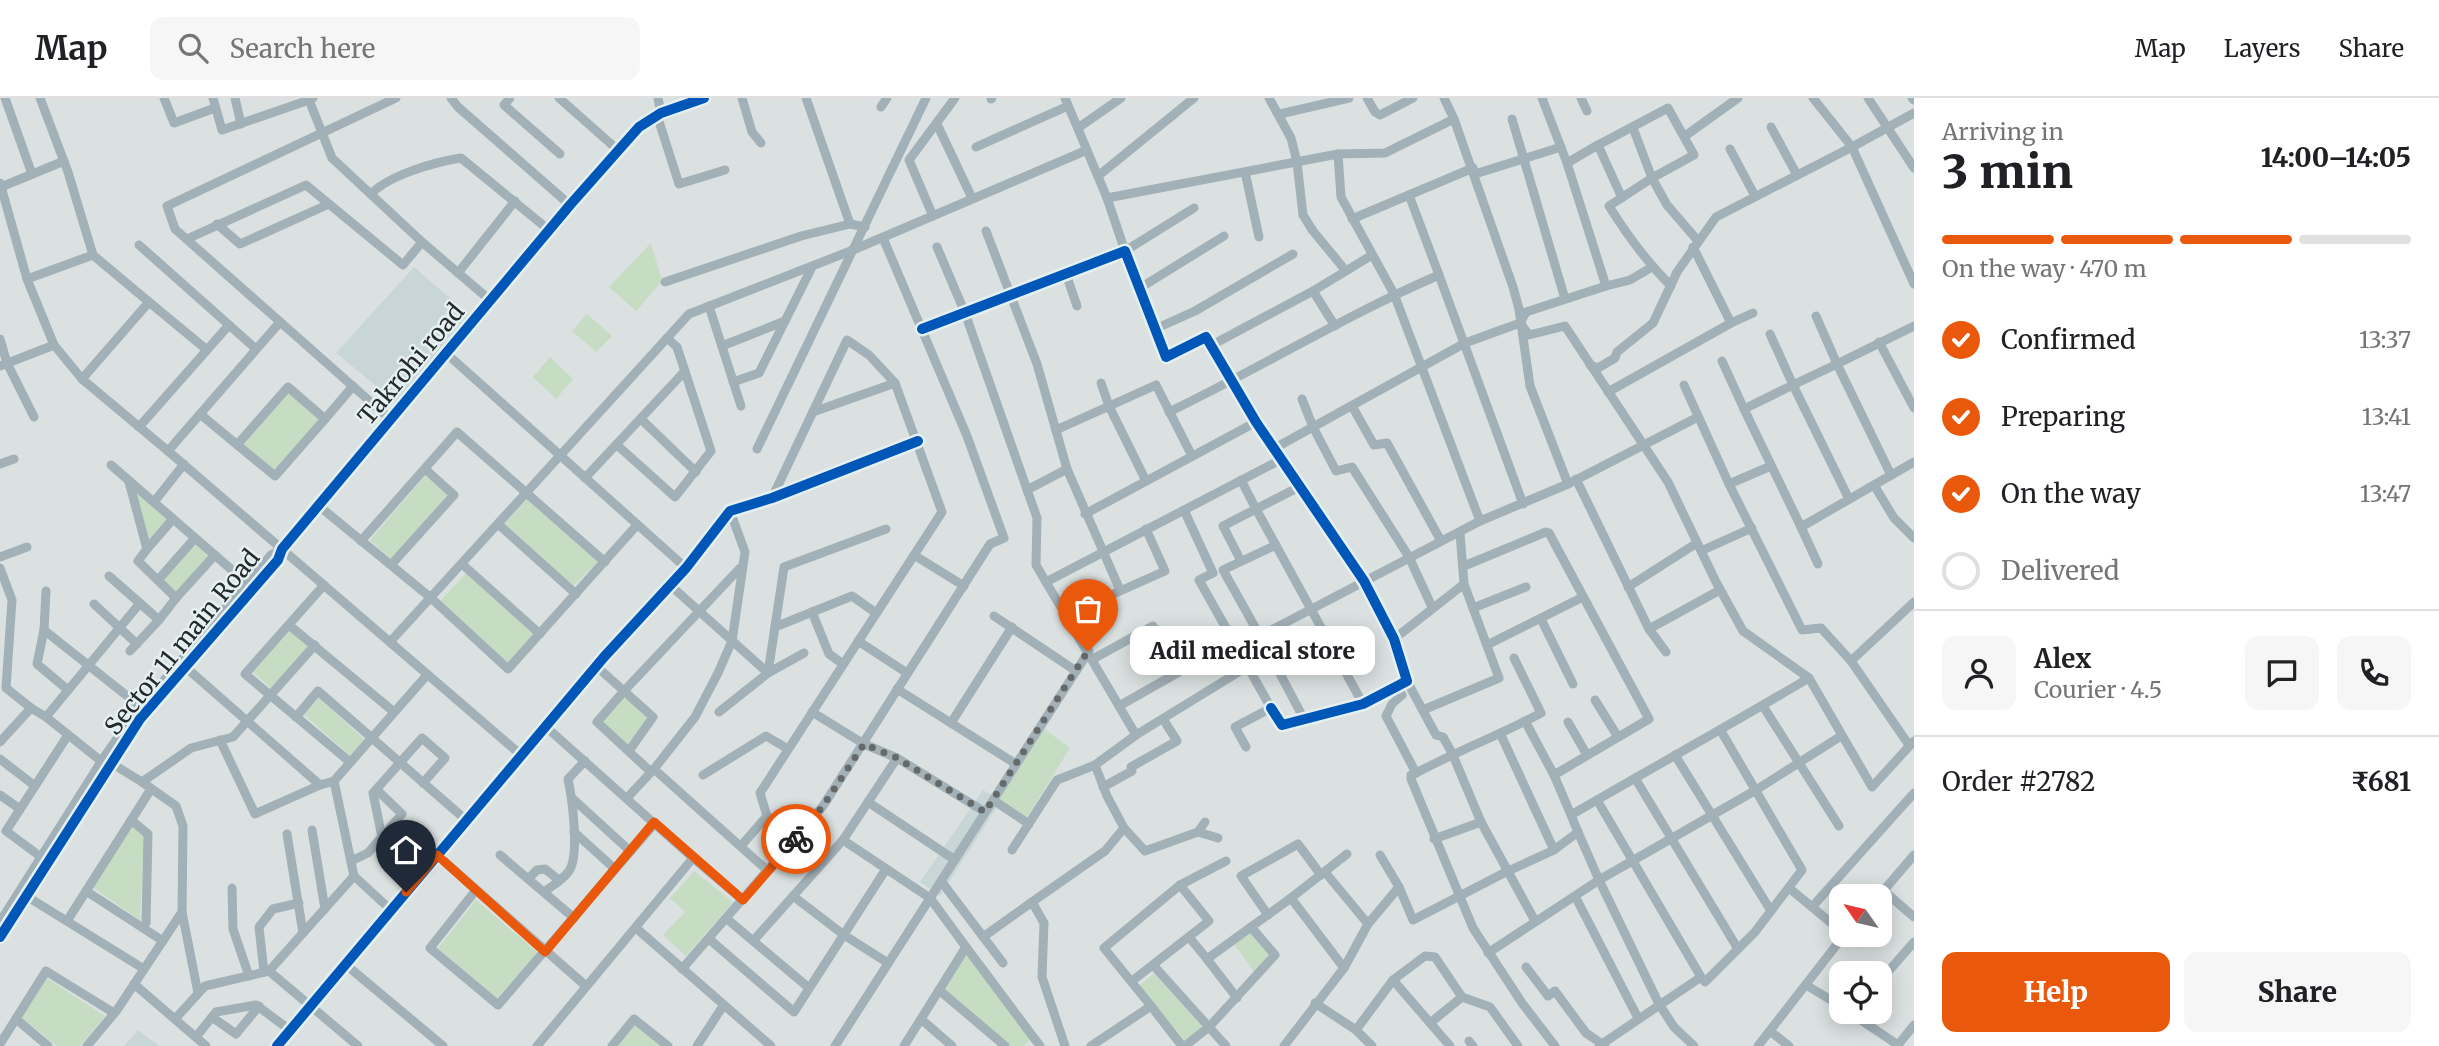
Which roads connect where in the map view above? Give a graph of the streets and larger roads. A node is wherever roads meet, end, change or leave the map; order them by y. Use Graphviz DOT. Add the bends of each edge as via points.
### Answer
graph roads {
  1 [pos="5,98"];
  2 [pos="40,98"];
  3 [pos="164,98"];
  4 [pos="235,98"];
  5 [pos="396,98"];
  6 [pos="452,98"];
  7 [pos="510,98"];
  8 [pos="558,98"];
  9 [pos="658,98"];
  10 [pos="704,98"];
  11 [pos="742,98"];
  12 [pos="806,98"];
  13 [pos="887,98"];
  14 [pos="955,98"];
  15 [pos="1121,98"];
  16 [pos="1194,98"];
  17 [pos="1269,98"];
  18 [pos="1349,98"];
  19 [pos="1367,98"];
  20 [pos="1413,98"];
  21 [pos="1444,98"];
  22 [pos="1542,98"];
  23 [pos="1581,98"];
  24 [pos="1738,98"];
  25 [pos="1813,98"];
  26 [pos="1868,98"];
  27 [pos="311,99"];
  28 [pos="924,99"];
  29 [pos="1067,102"];
  30 [pos="214,103"];
  31 [pos="1667,103"];
  32 [pos="881,107"];
  33 [pos="1587,111"];
  34 [pos="1914,113"];
  35 [pos="659,114"];
  36 [pos="1280,114"];
  37 [pos="1454,119"];
  38 [pos="1512,119"];
  39 [pos="240,124"];
  40 [pos="937,124"];
  41 [pos="1771,127"];
  42 [pos="1888,127"];
  43 [pos="1078,128"];
  44 [pos="1633,128"];
  45 [pos="321,133"];
  46 [pos="1685,136"];
  47 [pos="761,143"];
  48 [pos="1598,145"];
  49 [pos="1561,146"];
  50 [pos="976,147"];
  51 [pos="1852,147"];
  52 [pos="1730,149"];
  53 [pos="618,150"];
  54 [pos="1087,150"];
  55 [pos="560,154"];
  56 [pos="1338,154"];
  57 [pos="1524,158"];
  58 [pos="64,161"];
  59 [pos="1297,162"];
  60 [pos="1567,163"];
  61 [pos="1914,168"];
  62 [pos="725,170"];
  63 [pos="1474,171"];
  64 [pos="1245,172"];
  65 [pos="32,174"];
  66 [pos="1797,175"];
  67 [pos="1098,176"];
  68 [pos="1652,178"];
  69 [pos="0,185"];
  70 [pos="371,194"];
  71 [pos="1409,195"];
  72 [pos="1755,196"];
  73 [pos="972,198"];
  74 [pos="1107,198"];
  75 [pos="1622,198"];
  76 [pos="514,201"];
  77 [pos="329,205"];
  78 [pos="570,205"];
  79 [pos="1194,208"];
  80 [pos="933,216"];
  81 [pos="1352,219"];
  82 [pos="217,224"];
  83 [pos="850,224"];
  84 [pos="864,227"];
  85 [pos="549,230"];
  86 [pos="986,231"];
  87 [pos="1223,236"];
  88 [pos="883,237"];
  89 [pos="1259,237"];
  90 [pos="187,239"];
  91 [pos="422,242"];
  92 [pos="1696,244"];
  93 [pos="139,245"];
  94 [pos="937,247"];
  95 [pos="853,250"];
  96 [pos="1125,251"];
  97 [pos="1293,254"];
  98 [pos="93,255"];
  99 [pos="1372,255"];
  100 [pos="812,267"];
  101 [pos="1652,267"];
  102 [pos="1346,271"];
  103 [pos="458,273"];
  104 [pos="1066,274"];
  105 [pos="1439,275"];
  106 [pos="27,279"];
  107 [pos="665,282"];
  108 [pos="1914,284"];
  109 [pos="1606,286"];
  110 [pos="1671,286"];
  111 [pos="1140,288"];
  112 [pos="1313,291"];
  113 [pos="1394,294"];
  114 [pos="1010,295"];
  115 [pos="1565,299"];
  116 [pos="491,301"];
  117 [pos="149,302"];
  118 [pos="709,306"];
  119 [pos="1077,306"];
  120 [pos="965,313"];
  121 [pos="1753,313"];
  122 [pos="1816,316"];
  123 [pos="785,321"];
  124 [pos="280,322"];
  125 [pos="1520,323"];
  126 [pos="1731,323"];
  127 [pos="229,325"];
  128 [pos="1335,326"];
  129 [pos="1914,326"];
  130 [pos="922,329"];
  131 [pos="1156,329"];
  132 [pos="1770,334"];
  133 [pos="667,338"];
  134 [pos="0,339"];
  135 [pos="1880,342"];
  136 [pos="1465,343"];
  137 [pos="54,345"];
  138 [pos="1212,345"];
  139 [pos="722,346"];
  140 [pos="256,349"];
  141 [pos="207,351"];
  142 [pos="447,355"];
  143 [pos="1722,361"];
  144 [pos="1837,364"];
  145 [pos="4,365"];
  146 [pos="1590,365"];
  147 [pos="1422,368"];
  148 [pos="685,371"];
  149 [pos="82,379"];
  150 [pos="1232,381"];
  151 [pos="733,382"];
  152 [pos="895,383"];
  153 [pos="1101,383"];
  154 [pos="1684,384"];
  155 [pos="1793,385"];
  156 [pos="353,386"];
  157 [pos="1608,392"];
  158 [pos="1302,399"];
  159 [pos="741,406"];
  160 [pos="1109,406"];
  161 [pos="1352,406"];
  162 [pos="1914,408"];
  163 [pos="1744,409"];
  164 [pos="813,412"];
  165 [pos="1169,412"];
  166 [pos="200,414"];
  167 [pos="33,417"];
  168 [pos="1698,417"];
  169 [pos="325,419"];
  170 [pos="641,419"];
  171 [pos="391,420"];
  172 [pos="1256,422"];
  173 [pos="139,427"];
  174 [pos="1313,427"];
  175 [pos="1056,430"];
  176 [pos="918,442"];
  177 [pos="1644,444"];
  178 [pos="617,445"];
  179 [pos="237,446"];
  180 [pos="1275,448"];
  181 [pos="757,449"];
  182 [pos="168,451"];
  183 [pos="561,456"];
  184 [pos="1192,456"];
  185 [pos="14,459"];
  186 [pos="1282,459"];
  187 [pos="1914,462"];
  188 [pos="0,464"];
  189 [pos="184,464"];
  190 [pos="111,465"];
  191 [pos="1771,466"];
  192 [pos="425,469"];
  193 [pos="1067,469"];
  194 [pos="696,471"];
  195 [pos="1891,475"];
  196 [pos="585,478"];
  197 [pos="129,480"];
  198 [pos="1241,480"];
  199 [pos="1146,481"];
  200 [pos="1572,482"];
  201 [pos="1729,484"];
  202 [pos="1874,485"];
  203 [pos="1301,486"];
  204 [pos="1027,490"];
  205 [pos="527,493"];
  206 [pos="772,498"];
  207 [pos="1850,499"];
  208 [pos="154,502"];
  209 [pos="1523,504"];
  210 [pos="319,506"];
  211 [pos="1256,509"];
  212 [pos="1184,510"];
  213 [pos="730,511"];
  214 [pos="1085,514"];
  215 [pos="173,519"];
  216 [pos="1480,521"];
  217 [pos="498,524"];
  218 [pos="637,525"];
  219 [pos="1801,527"];
  220 [pos="1752,528"];
  221 [pos="886,529"];
  222 [pos="1146,529"];
  223 [pos="1460,533"];
  224 [pos="195,538"];
  225 [pos="1914,538"];
  226 [pos="361,541"];
  227 [pos="1441,541"];
  228 [pos="1276,545"];
  229 [pos="27,547"];
  230 [pos="1699,547"];
  231 [pos="147,549"];
  232 [pos="282,549"];
  233 [pos="1104,552"];
  234 [pos="215,555"];
  235 [pos="914,555"];
  236 [pos="0,557"];
  237 [pos="1409,557"];
  238 [pos="1241,561"];
  239 [pos="605,562"];
  240 [pos="462,564"];
  241 [pos="1818,564"];
  242 [pos="391,565"];
  243 [pos="1464,566"];
  244 [pos="741,567"];
  245 [pos="0,568"];
  246 [pos="686,568"];
  247 [pos="1218,571"];
  248 [pos="109,576"];
  249 [pos="158,580"];
  250 [pos="1364,580"];
  251 [pos="1046,582"];
  252 [pos="247,583"];
  253 [pos="1464,584"];
  254 [pos="324,585"];
  255 [pos="670,585"];
  256 [pos="964,586"];
  257 [pos="1628,586"];
  258 [pos="1526,587"];
  259 [pos="1120,590"];
  260 [pos="1720,590"];
  261 [pos="46,591"];
  262 [pos="576,594"];
  263 [pos="1583,597"];
  264 [pos="176,598"];
  265 [pos="431,598"];
  266 [pos="1914,602"];
  267 [pos="141,603"];
  268 [pos="94,604"];
  269 [pos="1432,607"];
  270 [pos="1473,608"];
  271 [pos="1312,610"];
  272 [pos="698,611"];
  273 [pos="812,612"];
  274 [pos="876,613"];
  275 [pos="1066,615"];
  276 [pos="994,616"];
  277 [pos="1541,619"];
  278 [pos="159,620"];
  279 [pos="289,625"];
  280 [pos="775,627"];
  281 [pos="1012,627"];
  282 [pos="120,628"];
  283 [pos="1649,629"];
  284 [pos="44,630"];
  285 [pos="540,634"];
  286 [pos="1260,636"];
  287 [pos="1394,639"];
  288 [pos="858,641"];
  289 [pos="390,642"];
  290 [pos="732,642"];
  291 [pos="315,645"];
  292 [pos="1487,645"];
  293 [pos="1666,652"];
  294 [pos="804,653"];
  295 [pos="1268,654"];
  296 [pos="1091,655"];
  297 [pos="1514,658"];
  298 [pos="1851,661"];
  299 [pos="183,664"];
  300 [pos="843,664"];
  301 [pos="89,666"];
  302 [pos="596,666"];
  303 [pos="1246,667"];
  304 [pos="1076,671"];
  305 [pos="768,673"];
  306 [pos="906,673"];
  307 [pos="427,675"];
  308 [pos="1809,678"];
  309 [pos="1407,681"];
  310 [pos="1573,684"];
  311 [pos="1397,687"];
  312 [pos="3,689"];
  313 [pos="897,689"];
  314 [pos="68,690"];
  315 [pos="624,691"];
  316 [pos="271,696"];
  317 [pos="1595,700"];
  318 [pos="1363,704"];
  319 [pos="1119,706"];
  320 [pos="1763,706"];
  321 [pos="142,707"];
  322 [pos="32,708"];
  323 [pos="1271,708"];
  324 [pos="1423,710"];
  325 [pos="394,712"];
  326 [pos="719,712"];
  327 [pos="812,712"];
  328 [pos="46,717"];
  329 [pos="296,717"];
  330 [pos="1163,719"];
  331 [pos="1304,719"];
  332 [pos="1525,721"];
  333 [pos="248,722"];
  334 [pos="1568,722"];
  335 [pos="951,723"];
  336 [pos="545,726"];
  337 [pos="1721,731"];
  338 [pos="1500,733"];
  339 [pos="68,735"];
  340 [pos="1136,735"];
  341 [pos="1842,736"];
  342 [pos="372,737"];
  343 [pos="1618,737"];
  344 [pos="220,740"];
  345 [pos="0,742"];
  346 [pos="1912,743"];
  347 [pos="864,744"];
  348 [pos="1246,747"];
  349 [pos="788,749"];
  350 [pos="629,751"];
  351 [pos="1452,753"];
  352 [pos="521,755"];
  353 [pos="1587,755"];
  354 [pos="1675,755"];
  355 [pos="897,758"];
  356 [pos="0,759"];
  357 [pos="585,761"];
  358 [pos="106,762"];
  359 [pos="350,762"];
  360 [pos="401,762"];
  361 [pos="1797,763"];
  362 [pos="1016,764"];
  363 [pos="1095,765"];
  364 [pos="653,770"];
  365 [pos="1416,773"];
  366 [pos="703,775"];
  367 [pos="1554,775"];
  368 [pos="1635,778"];
  369 [pos="334,781"];
  370 [pos="142,782"];
  371 [pos="423,783"];
  372 [pos="320,785"];
  373 [pos="35,786"];
  374 [pos="1103,787"];
  375 [pos="151,789"];
  376 [pos="377,789"];
  377 [pos="1756,790"];
  378 [pos="0,795"];
  379 [pos="1913,797"];
  380 [pos="572,798"];
  381 [pos="627,798"];
  382 [pos="993,800"];
  383 [pos="1597,800"];
  384 [pos="868,802"];
  385 [pos="20,809"];
  386 [pos="985,812"];
  387 [pos="1572,815"];
  388 [pos="1712,815"];
  389 [pos="131,820"];
  390 [pos="466,820"];
  391 [pos="654,822"];
  392 [pos="1205,822"];
  393 [pos="1481,822"];
  394 [pos="1029,824"];
  395 [pos="1839,826"];
  396 [pos="1124,828"];
  397 [pos="3,829"];
  398 [pos="312,830"];
  399 [pos="574,832"];
  400 [pos="1198,832"];
  401 [pos="1578,832"];
  402 [pos="287,834"];
  403 [pos="382,837"];
  404 [pos="1218,838"];
  405 [pos="1434,839"];
  406 [pos="1671,839"];
  407 [pos="843,840"];
  408 [pos="741,846"];
  409 [pos="1012,850"];
  410 [pos="1554,850"];
  411 [pos="630,851"];
  412 [pos="1348,854"];
  413 [pos="437,855"];
  414 [pos="500,855"];
  415 [pos="1380,855"];
  416 [pos="1914,855"];
  417 [pos="41,856"];
  418 [pos="693,858"];
  419 [pos="351,860"];
  420 [pos="955,860"];
  421 [pos="1226,861"];
  422 [pos="1634,861"];
  423 [pos="615,869"];
  424 [pos="887,869"];
  425 [pos="768,871"];
  426 [pos="1506,872"];
  427 [pos="1323,873"];
  428 [pos="354,876"];
  429 [pos="528,879"];
  430 [pos="559,880"];
  431 [pos="1599,880"];
  432 [pos="941,881"];
  433 [pos="1890,884"];
  434 [pos="1180,885"];
  435 [pos="1399,887"];
  436 [pos="232,888"];
  437 [pos="1789,888"];
  438 [pos="476,890"];
  439 [pos="86,891"];
  440 [pos="544,892"];
  441 [pos="23,894"];
  442 [pos="793,896"];
  443 [pos="1461,896"];
  444 [pos="1575,896"];
  445 [pos="930,898"];
  446 [pos="1291,898"];
  447 [pos="743,900"];
  448 [pos="1892,900"];
  449 [pos="1032,902"];
  450 [pos="299,903"];
  451 [pos="1812,907"];
  452 [pos="325,909"];
  453 [pos="391,910"];
  454 [pos="1771,911"];
  455 [pos="181,912"];
  456 [pos="1268,915"];
  457 [pos="1914,917"];
  458 [pos="574,918"];
  459 [pos="727,919"];
  460 [pos="66,921"];
  461 [pos="1535,921"];
  462 [pos="1829,921"];
  463 [pos="0,922"];
  464 [pos="1368,924"];
  465 [pos="1251,927"];
  466 [pos="143,928"];
  467 [pos="636,928"];
  468 [pos="303,933"];
  469 [pos="844,935"];
  470 [pos="0,937"];
  471 [pos="983,937"];
  472 [pos="1189,937"];
  473 [pos="709,939"];
  474 [pos="163,940"];
  475 [pos="753,941"];
  476 [pos="1914,942"];
  477 [pos="966,947"];
  478 [pos="1833,947"];
  479 [pos="1738,949"];
  480 [pos="545,952"];
  481 [pos="1488,953"];
  482 [pos="1207,958"];
  483 [pos="1003,963"];
  484 [pos="345,964"];
  485 [pos="888,964"];
  486 [pos="1154,966"];
  487 [pos="1526,967"];
  488 [pos="1892,967"];
  489 [pos="1344,968"];
  490 [pos="144,969"];
  491 [pos="682,969"];
  492 [pos="266,972"];
  493 [pos="249,976"];
  494 [pos="1701,977"];
  495 [pos="1392,980"];
  496 [pos="1132,981"];
  497 [pos="134,984"];
  498 [pos="1806,985"];
  499 [pos="586,986"];
  500 [pos="809,988"];
  501 [pos="939,990"];
  502 [pos="198,993"];
  503 [pos="1462,997"];
  504 [pos="1237,998"];
  505 [pos="1829,999"];
  506 [pos="1315,1003"];
  507 [pos="1659,1004"];
  508 [pos="259,1006"];
  509 [pos="309,1006"];
  510 [pos="723,1006"];
  511 [pos="1151,1006"];
  512 [pos="114,1013"];
  513 [pos="212,1017"];
  514 [pos="1639,1018"];
  515 [pos="16,1019"];
  516 [pos="175,1019"];
  517 [pos="921,1019"];
  518 [pos="1430,1023"];
  519 [pos="1868,1024"];
  520 [pos="1914,1025"];
  521 [pos="1209,1027"];
  522 [pos="290,1030"];
  523 [pos="1356,1030"];
  524 [pos="1770,1031"];
  525 [pos="196,1037"];
  526 [pos="1032,1037"];
  527 [pos="0,1044"];
  528 [pos="541,1045"];
  529 [pos="1602,1045"];
  530 [pos="48,1046"];
  531 [pos="87,1046"];
  532 [pos="206,1046"];
  533 [pos="277,1046"];
  534 [pos="358,1046"];
  535 [pos="443,1046"];
  536 [pos="612,1046"];
  537 [pos="667,1046"];
  538 [pos="696,1046"];
  539 [pos="771,1046"];
  540 [pos="835,1046"];
  541 [pos="904,1046"];
  542 [pos="952,1046"];
  543 [pos="1005,1046"];
  544 [pos="1025,1046"];
  545 [pos="1040,1046"];
  546 [pos="1065,1046"];
  547 [pos="1091,1046"];
  548 [pos="1184,1046"];
  549 [pos="1226,1046"];
  550 [pos="1284,1046"];
  551 [pos="1372,1046"];
  552 [pos="1450,1046"];
  553 [pos="1518,1046"];
  554 [pos="1555,1046"];
  555 [pos="1694,1046"];
  556 [pos="1758,1046"];
  557 [pos="1789,1046"];
  558 [pos="1898,1046"];
  1 -- 65 [label="street"];
  2 -- 58 [label="street"];
  3 -- 30 [label="street" via="174,122"];
  4 -- 39 [label="street"];
  5 -- 45 [label="street"];
  6 -- 78 [label="street"];
  7 -- 55 [label="street" via="504,105"];
  8 -- 53 [label="street"];
  9 -- 35 [label="street"];
  10 -- 35 [label="street, Takrohi road"];
  11 -- 47 [label="street" via="752,132"];
  12 -- 83 [label="street"];
  13 -- 32 [label="street"];
  14 -- 40 [label="street"];
  15 -- 43 [label="street"];
  16 -- 67 [label="street"];
  17 -- 36 [label="street"];
  18 -- 36 [label="street"];
  19 -- 20 [label="street" via="1380,115"];
  21 -- 37 [label="street"];
  22 -- 49 [label="street"];
  23 -- 33 [label="street"];
  24 -- 46 [label="street"];
  25 -- 51 [label="street"];
  26 -- 42 [label="street"];
  27 -- 39 [label="street"];
  27 -- 45 [label="street"];
  28 -- 84 [label="street"];
  29 -- 43 [label="street"];
  29 -- 50 [label="street"];
  30 -- 39 [label="street" via="222,130"];
  31 -- 44 [label="street"];
  31 -- 46 [label="street"];
  34 -- 42 [label="street"];
  35 -- 53 [label="street, Takrohi road"];
  35 -- 62 [label="street" via="679,184"];
  36 -- 59 [label="street"];
  37 -- 56 [label="street" via="1385,153"];
  37 -- 63 [label="street"];
  38 -- 57 [label="street"];
  40 -- 73 [label="street"];
  40 -- 80 [label="street" via="909,160"];
  41 -- 66 [label="street"];
  42 -- 51 [label="street"];
  42 -- 61 [label="street"];
  43 -- 54 [label="street"];
  44 -- 48 [label="street"];
  44 -- 68 [label="street"];
  45 -- 70 [label="street" via="332,158"];
  45 -- 90 [label="street" via="167,206 175,229"];
  46 -- 68 [label="street" via="1694,155"];
  48 -- 60 [label="street"];
  48 -- 75 [label="street"];
  49 -- 57 [label="street"];
  49 -- 60 [label="street"];
  51 -- 66 [label="street"];
  51 -- 108 [label="street"];
  52 -- 72 [label="street"];
  53 -- 78 [label="street, Takrohi road"];
  54 -- 67 [label="street"];
  54 -- 73 [label="street"];
  56 -- 59 [label="street"];
  56 -- 81 [label="street" via="1341,197"];
  57 -- 63 [label="street"];
  57 -- 115 [label="street"];
  58 -- 65 [label="street"];
  58 -- 98 [label="street"];
  59 -- 64 [label="street"];
  59 -- 102 [label="street" via="1303,215"];
  60 -- 109 [label="street"];
  63 -- 71 [label="street"];
  63 -- 125 [label="street" via="1513,287"];
  64 -- 74 [label="street"];
  64 -- 89 [label="street"];
  65 -- 69 [label="street"];
  66 -- 72 [label="street"];
  67 -- 74 [label="street"];
  68 -- 75 [label="street"];
  68 -- 92 [label="street"];
  69 -- 106 [label="street"];
  70 -- 76 [label="street" via="380,184 435,162 461,158"];
  70 -- 91 [label="street"];
  71 -- 81 [label="street"];
  71 -- 105 [label="street"];
  72 -- 92 [label="street" via="1716,217"];
  73 -- 80 [label="street"];
  74 -- 96 [label="street"];
  75 -- 101 [label="street" via="1609,206"];
  76 -- 85 [label="street"];
  76 -- 103 [label="street"];
  77 -- 82 [label="street" via="240,244"];
  77 -- 82 [label="street" via="306,185"];
  77 -- 91 [label="street" via="402,265"];
  78 -- 85 [label="street, Takrohi road"];
  79 -- 96 [label="street"];
  80 -- 88 [label="street"];
  81 -- 99 [label="street"];
  82 -- 90 [label="street"];
  83 -- 84 [label="street"];
  83 -- 107 [label="street"];
  84 -- 95 [label="street"];
  85 -- 116 [label="street, Takrohi road"];
  86 -- 114 [label="street"];
  87 -- 111 [label="street"];
  88 -- 95 [label="street"];
  88 -- 130 [label="street"];
  90 -- 124 [label="street"];
  91 -- 103 [label="street"];
  92 -- 110 [label="street"];
  92 -- 126 [label="street"];
  93 -- 127 [label="street"];
  94 -- 120 [label="street"];
  95 -- 100 [label="street"];
  95 -- 181 [label="street"];
  96 -- 104 [label="street"];
  96 -- 111 [label="street"];
  97 -- 131 [label="street"];
  98 -- 106 [label="street"];
  98 -- 117 [label="street"];
  99 -- 102 [label="street"];
  99 -- 113 [label="street"];
  100 -- 118 [label="street"];
  100 -- 123 [label="street"];
  101 -- 109 [label="street" via="1630,280"];
  101 -- 110 [label="street"];
  102 -- 112 [label="street"];
  103 -- 116 [label="street"];
  104 -- 114 [label="street"];
  104 -- 119 [label="street"];
  105 -- 113 [label="street"];
  105 -- 136 [label="street"];
  106 -- 137 [label="street"];
  109 -- 115 [label="street"];
  110 -- 146 [label="street" via="1653,323 1642,334 1615,358 1598,368"];
  111 -- 131 [label="street"];
  112 -- 128 [label="street"];
  112 -- 138 [label="street"];
  113 -- 128 [label="street"];
  113 -- 147 [label="street"];
  114 -- 120 [label="street"];
  114 -- 175 [label="street"];
  115 -- 125 [label="street" via="1526,312"];
  116 -- 142 [label="street, Takrohi road"];
  117 -- 141 [label="street"];
  117 -- 149 [label="street"];
  118 -- 133 [label="street" via="689,314"];
  118 -- 139 [label="street"];
  120 -- 130 [label="street"];
  120 -- 204 [label="street"];
  121 -- 126 [label="street"];
  122 -- 144 [label="street"];
  123 -- 139 [label="street"];
  123 -- 151 [label="street" via="759,373"];
  124 -- 140 [label="street"];
  124 -- 156 [label="street"];
  125 -- 136 [label="street"];
  125 -- 146 [label="street" via="1529,335 1564,326"];
  125 -- 200 [label="street" via="1530,386"];
  126 -- 157 [label="street"];
  127 -- 140 [label="street"];
  127 -- 141 [label="street"];
  128 -- 150 [label="street"];
  129 -- 135 [label="street"];
  130 -- 256 [label="street" via="1004,538 990,544"];
  131 -- 138 [label="street" via="1166,357 1206,337"];
  132 -- 155 [label="street"];
  133 -- 148 [label="street" via="677,347"];
  133 -- 183 [label="street"];
  134 -- 145 [label="street"];
  135 -- 144 [label="street"];
  135 -- 162 [label="street"];
  136 -- 147 [label="street"];
  136 -- 209 [label="street"];
  137 -- 145 [label="street"];
  137 -- 149 [label="street"];
  138 -- 150 [label="street"];
  139 -- 151 [label="street"];
  140 -- 166 [label="street"];
  141 -- 173 [label="street"];
  142 -- 171 [label="street, Takrohi road"];
  142 -- 183 [label="street"];
  143 -- 163 [label="street"];
  144 -- 155 [label="street"];
  144 -- 195 [label="street"];
  145 -- 167 [label="street"];
  146 -- 157 [label="street"];
  147 -- 161 [label="street"];
  147 -- 216 [label="street"];
  148 -- 170 [label="street"];
  148 -- 194 [label="street" via="711,451"];
  149 -- 173 [label="street"];
  150 -- 165 [label="street"];
  150 -- 172 [label="street"];
  151 -- 159 [label="street"];
  152 -- 164 [label="street"];
  152 -- 164 [label="street" via="869,355 847,340"];
  152 -- 176 [label="street"];
  153 -- 160 [label="street"];
  154 -- 168 [label="street"];
  155 -- 163 [label="street"];
  155 -- 207 [label="street"];
  156 -- 169 [label="street"];
  156 -- 171 [label="street"];
  157 -- 177 [label="street"];
  158 -- 174 [label="street"];
  160 -- 165 [label="street" via="1156,385"];
  160 -- 175 [label="street"];
  160 -- 199 [label="street"];
  161 -- 174 [label="street"];
  161 -- 227 [label="street" via="1374,445 1387,443"];
  163 -- 191 [label="street"];
  164 -- 206 [label="street"];
  165 -- 184 [label="street"];
  166 -- 179 [label="street"];
  166 -- 182 [label="street"];
  168 -- 177 [label="street"];
  168 -- 201 [label="street"];
  169 -- 179 [label="street" via="275,476"];
  169 -- 179 [label="street" via="288,387"];
  170 -- 178 [label="street"];
  170 -- 194 [label="street"];
  171 -- 210 [label="street, Takrohi road"];
  172 -- 180 [label="street"];
  172 -- 184 [label="street"];
  173 -- 182 [label="street"];
  174 -- 180 [label="street"];
  174 -- 237 [label="street" via="1336,471 1352,467"];
  175 -- 193 [label="street"];
  176 -- 206 [label="street"];
  176 -- 235 [label="street" via="942,512"];
  177 -- 200 [label="street"];
  177 -- 230 [label="street"];
  178 -- 194 [label="street" via="675,497"];
  178 -- 196 [label="street"];
  180 -- 186 [label="street"];
  182 -- 189 [label="street"];
  183 -- 196 [label="street"];
  183 -- 205 [label="street"];
  184 -- 199 [label="street"];
  185 -- 188 [label="street"];
  186 -- 198 [label="street"];
  186 -- 203 [label="street"];
  187 -- 195 [label="street"];
  189 -- 208 [label="street"];
  189 -- 232 [label="street"];
  190 -- 197 [label="street"];
  191 -- 201 [label="street"];
  191 -- 219 [label="street"];
  192 -- 205 [label="street" via="457,432"];
  192 -- 226 [label="street"];
  192 -- 242 [label="street" via="454,495"];
  193 -- 204 [label="street"];
  193 -- 214 [label="street"];
  195 -- 202 [label="street"];
  196 -- 218 [label="street"];
  197 -- 208 [label="street"];
  197 -- 231 [label="street"];
  198 -- 211 [label="street"];
  198 -- 212 [label="street"];
  199 -- 214 [label="street"];
  200 -- 209 [label="street"];
  200 -- 257 [label="street"];
  201 -- 220 [label="street"];
  202 -- 207 [label="street"];
  202 -- 225 [label="street" via="1894,518"];
  203 -- 211 [label="street"];
  203 -- 250 [label="street"];
  204 -- 251 [label="street" via="1037,518 1036,565"];
  205 -- 217 [label="street"];
  205 -- 239 [label="street"];
  206 -- 213 [label="street"];
  207 -- 219 [label="street"];
  208 -- 215 [label="street"];
  209 -- 216 [label="street"];
  210 -- 226 [label="street"];
  210 -- 232 [label="street, Takrohi road"];
  211 -- 228 [label="street"];
  211 -- 238 [label="street" via="1223,526"];
  212 -- 222 [label="street"];
  212 -- 247 [label="street"];
  213 -- 244 [label="street" via="745,552"];
  213 -- 246 [label="street"];
  214 -- 233 [label="street"];
  215 -- 224 [label="street"];
  215 -- 231 [label="street"];
  216 -- 223 [label="street"];
  217 -- 240 [label="street"];
  217 -- 262 [label="street"];
  218 -- 239 [label="street"];
  218 -- 246 [label="street"];
  219 -- 241 [label="street"];
  220 -- 230 [label="street"];
  220 -- 298 [label="street" via="1802,630 1821,628"];
  221 -- 280 [label="street" via="784,567"];
  222 -- 233 [label="street"];
  222 -- 259 [label="street" via="1165,571"];
  223 -- 227 [label="street"];
  223 -- 243 [label="street"];
  224 -- 234 [label="street"];
  224 -- 249 [label="street"];
  226 -- 242 [label="street"];
  227 -- 237 [label="street"];
  228 -- 238 [label="street"];
  228 -- 271 [label="street"];
  229 -- 236 [label="street"];
  230 -- 257 [label="street"];
  230 -- 260 [label="street"];
  231 -- 249 [label="street" via="138,561"];
  232 -- 252 [label="street"];
  232 -- 254 [label="street"];
  232 -- 299 [label="street, Sector 11 main Road"];
  233 -- 251 [label="street"];
  233 -- 259 [label="street"];
  234 -- 252 [label="street"];
  234 -- 264 [label="street"];
  235 -- 256 [label="street"];
  235 -- 274 [label="street"];
  237 -- 250 [label="street"];
  237 -- 269 [label="street"];
  238 -- 247 [label="street"];
  239 -- 262 [label="street"];
  240 -- 265 [label="street"];
  240 -- 285 [label="street"];
  242 -- 265 [label="street"];
  243 -- 253 [label="street"];
  243 -- 263 [label="street" via="1546,532"];
  244 -- 272 [label="street"];
  244 -- 290 [label="street"];
  245 -- 312 [label="street" via="12,600"];
  246 -- 255 [label="street"];
  247 -- 286 [label="street"];
  247 -- 303 [label="street" via="1199,580"];
  248 -- 267 [label="street"];
  249 -- 264 [label="street"];
  250 -- 271 [label="street"];
  250 -- 287 [label="street"];
  251 -- 275 [label="street"];
  252 -- 299 [label="street"];
  253 -- 269 [label="street"];
  253 -- 270 [label="street"];
  254 -- 279 [label="street"];
  254 -- 289 [label="street"];
  255 -- 272 [label="street"];
  255 -- 302 [label="street"];
  256 -- 306 [label="street"];
  257 -- 283 [label="street"];
  258 -- 270 [label="street"];
  259 -- 275 [label="street"];
  260 -- 283 [label="street"];
  260 -- 308 [label="street" via="1743,631"];
  261 -- 284 [label="street"];
  262 -- 285 [label="street"];
  263 -- 277 [label="street"];
  263 -- 343 [label="street" via="1649,719"];
  264 -- 278 [label="street"];
  265 -- 285 [label="street" via="508,669"];
  265 -- 289 [label="street"];
  266 -- 298 [label="street"];
  267 -- 278 [label="street"];
  267 -- 282 [label="street"];
  268 -- 282 [label="street"];
  269 -- 287 [label="street"];
  270 -- 292 [label="street"];
  271 -- 286 [label="street"];
  271 -- 318 [label="street"];
  272 -- 290 [label="street"];
  272 -- 315 [label="street"];
  273 -- 274 [label="street" via="852,596"];
  273 -- 280 [label="street"];
  273 -- 300 [label="street" via="829,654"];
  274 -- 288 [label="street"];
  275 -- 296 [label="street"];
  276 -- 281 [label="street"];
  277 -- 292 [label="street"];
  277 -- 310 [label="street"];
  278 -- 282 [label="street" via="134,648"];
  279 -- 291 [label="street"];
  279 -- 316 [label="street" via="245,674"];
  280 -- 305 [label="street"];
  281 -- 304 [label="street"];
  281 -- 335 [label="street"];
  282 -- 301 [label="street"];
  283 -- 293 [label="street"];
  284 -- 301 [label="street"];
  284 -- 314 [label="street" via="37,664"];
  286 -- 295 [label="street"];
  287 -- 309 [label="street"];
  288 -- 300 [label="street"];
  288 -- 306 [label="street"];
  289 -- 307 [label="street"];
  290 -- 305 [label="street"];
  290 -- 364 [label="street" via="695,716"];
  291 -- 316 [label="street"];
  291 -- 325 [label="street"];
  292 -- 324 [label="street" via="1499,678"];
  294 -- 305 [label="street"];
  295 -- 303 [label="street"];
  295 -- 331 [label="street"];
  296 -- 304 [label="street"];
  296 -- 319 [label="street"];
  296 -- 319 [label="street" via="1153,626 1179,672"];
  297 -- 332 [label="street" via="1541,713"];
  298 -- 346 [label="street"];
  299 -- 321 [label="street"];
  299 -- 333 [label="street"];
  299 -- 358 [label="street, Sector 11 main Road"];
  300 -- 327 [label="street"];
  301 -- 314 [label="street"];
  301 -- 321 [label="street"];
  302 -- 315 [label="street"];
  302 -- 336 [label="street"];
  303 -- 323 [label="street"];
  303 -- 330 [label="street"];
  304 -- 362 [label="street"];
  305 -- 326 [label="street"];
  306 -- 313 [label="street"];
  307 -- 325 [label="street"];
  307 -- 352 [label="street"];
  308 -- 320 [label="street"];
  308 -- 341 [label="street"];
  309 -- 311 [label="street"];
  309 -- 324 [label="street"];
  311 -- 318 [label="street"];
  311 -- 365 [label="street" via="1402,695 1386,716"];
  312 -- 322 [label="street"];
  313 -- 335 [label="street"];
  313 -- 347 [label="street"];
  314 -- 328 [label="street"];
  315 -- 350 [label="street" via="653,717"];
  315 -- 350 [label="street" via="597,722"];
  316 -- 329 [label="street"];
  316 -- 333 [label="street"];
  317 -- 343 [label="street"];
  318 -- 331 [label="street"];
  319 -- 340 [label="street"];
  320 -- 337 [label="street"];
  320 -- 361 [label="street"];
  321 -- 358 [label="street"];
  322 -- 328 [label="street"];
  322 -- 345 [label="street"];
  323 -- 331 [label="street" via="1282,725"];
  323 -- 348 [label="street" via="1235,727"];
  324 -- 351 [label="street"];
  325 -- 342 [label="street"];
  327 -- 347 [label="street"];
  327 -- 349 [label="street"];
  328 -- 339 [label="street"];
  329 -- 342 [label="street" via="318,691"];
  329 -- 359 [label="street"];
  330 -- 340 [label="street"];
  330 -- 374 [label="street" via="1177,741"];
  332 -- 338 [label="street"];
  332 -- 367 [label="street"];
  333 -- 344 [label="street" via="233,737"];
  333 -- 372 [label="street"];
  334 -- 353 [label="street"];
  335 -- 362 [label="street"];
  336 -- 352 [label="street"];
  336 -- 357 [label="street"];
  337 -- 354 [label="street"];
  337 -- 377 [label="street"];
  338 -- 351 [label="street"];
  338 -- 410 [label="street"];
  339 -- 358 [label="street"];
  339 -- 373 [label="street"];
  340 -- 363 [label="street"];
  341 -- 346 [label="street" via="1872,787"];
  341 -- 361 [label="street"];
  342 -- 359 [label="street"];
  342 -- 360 [label="street"];
  343 -- 353 [label="street"];
  344 -- 370 [label="street" via="191,748"];
  344 -- 372 [label="street" via="255,814"];
  347 -- 355 [label="street"];
  347 -- 425 [label="street" via="823,806"];
  349 -- 366 [label="street" via="766,736"];
  349 -- 408 [label="street" via="760,793 767,816"];
  350 -- 364 [label="street"];
  351 -- 365 [label="street"];
  351 -- 393 [label="street"];
  352 -- 390 [label="street"];
  353 -- 367 [label="street"];
  354 -- 368 [label="street"];
  354 -- 388 [label="street"];
  355 -- 384 [label="street"];
  355 -- 386 [label="street"];
  356 -- 373 [label="street"];
  357 -- 380 [label="street" via="568,779"];
  357 -- 381 [label="street"];
  358 -- 370 [label="street"];
  358 -- 417 [label="street"];
  358 -- 441 [label="street, Sector 11 main Road"];
  359 -- 369 [label="street"];
  360 -- 371 [label="street"];
  360 -- 371 [label="street" via="422,738 445,758"];
  360 -- 376 [label="street"];
  361 -- 377 [label="street"];
  361 -- 395 [label="street"];
  362 -- 382 [label="street"];
  363 -- 374 [label="street"];
  363 -- 394 [label="street" via="1057,780"];
  364 -- 381 [label="street"];
  364 -- 408 [label="street"];
  365 -- 405 [label="street" via="1411,779"];
  367 -- 387 [label="street"];
  368 -- 383 [label="street"];
  368 -- 406 [label="street"];
  369 -- 372 [label="street"];
  369 -- 419 [label="street"];
  370 -- 375 [label="street"];
  371 -- 390 [label="street"];
  373 -- 385 [label="street"];
  374 -- 396 [label="street"];
  375 -- 389 [label="street"];
  375 -- 455 [label="street" via="176,806 183,826"];
  376 -- 403 [label="street" via="373,793"];
  376 -- 403 [label="street" via="402,814"];
  377 -- 388 [label="street"];
  377 -- 437 [label="street" via="1802,870"];
  378 -- 385 [label="street"];
  379 -- 451 [label="street"];
  380 -- 399 [label="street"];
  380 -- 411 [label="street"];
  381 -- 391 [label="street"];
  382 -- 386 [label="street"];
  382 -- 394 [label="street"];
  383 -- 387 [label="street"];
  383 -- 422 [label="street"];
  384 -- 407 [label="street"];
  384 -- 420 [label="street"];
  385 -- 397 [label="street"];
  386 -- 420 [label="street"];
  387 -- 401 [label="street"];
  388 -- 406 [label="street"];
  388 -- 454 [label="street"];
  389 -- 439 [label="street"];
  389 -- 466 [label="street" via="148,834"];
  390 -- 413 [label="street"];
  391 -- 411 [label="street"];
  391 -- 418 [label="street"];
  392 -- 400 [label="street"];
  393 -- 405 [label="street"];
  393 -- 426 [label="street"];
  394 -- 409 [label="street"];
  396 -- 400 [label="street" via="1145,851"];
  396 -- 449 [label="street" via="1105,851"];
  397 -- 417 [label="street"];
  398 -- 452 [label="street"];
  399 -- 423 [label="street"];
  399 -- 430 [label="street" via="570,870"];
  400 -- 404 [label="street"];
  401 -- 410 [label="street"];
  401 -- 431 [label="street"];
  402 -- 450 [label="street"];
  403 -- 419 [label="street" via="368,853"];
  405 -- 443 [label="street"];
  406 -- 422 [label="street"];
  406 -- 479 [label="street"];
  407 -- 424 [label="street"];
  407 -- 442 [label="street"];
  408 -- 425 [label="street"];
  410 -- 426 [label="street"];
  411 -- 423 [label="street"];
  412 -- 427 [label="street"];
  413 -- 438 [label="street"];
  413 -- 453 [label="street"];
  414 -- 429 [label="street"];
  415 -- 435 [label="street"];
  416 -- 433 [label="street"];
  417 -- 441 [label="street"];
  418 -- 447 [label="street"];
  418 -- 467 [label="street"];
  419 -- 428 [label="street"];
  420 -- 432 [label="street"];
  421 -- 434 [label="street"];
  422 -- 431 [label="street"];
  422 -- 494 [label="street"];
  423 -- 458 [label="street"];
  424 -- 445 [label="street"];
  424 -- 469 [label="street"];
  425 -- 447 [label="street"];
  426 -- 443 [label="street"];
  426 -- 461 [label="street"];
  427 -- 446 [label="street"];
  427 -- 456 [label="street" via="1298,844 1241,876"];
  427 -- 464 [label="street"];
  428 -- 452 [label="street"];
  428 -- 453 [label="street"];
  429 -- 430 [label="street" via="545,869"];
  429 -- 440 [label="street"];
  430 -- 440 [label="street"];
  431 -- 444 [label="street"];
  431 -- 507 [label="street"];
  432 -- 445 [label="street"];
  432 -- 471 [label="street"];
  434 -- 472 [label="street" via="1209,921"];
  434 -- 496 [label="street" via="1104,947"];
  435 -- 443 [label="street" via="1413,920"];
  435 -- 464 [label="street"];
  436 -- 493 [label="street" via="233,929"];
  437 -- 451 [label="street"];
  437 -- 454 [label="street"];
  438 -- 480 [label="street"];
  438 -- 480 [label="street" via="430,948 498,1005"];
  439 -- 460 [label="street"];
  439 -- 466 [label="street"];
  440 -- 458 [label="street"];
  441 -- 460 [label="street"];
  441 -- 463 [label="street"];
  441 -- 470 [label="street, Sector 11 main Road"];
  442 -- 469 [label="street"];
  442 -- 475 [label="street"];
  443 -- 481 [label="street"];
  444 -- 461 [label="street"];
  444 -- 514 [label="street"];
  445 -- 477 [label="street"];
  445 -- 485 [label="street"];
  446 -- 456 [label="street"];
  446 -- 489 [label="street"];
  447 -- 459 [label="street"];
  448 -- 457 [label="street"];
  449 -- 471 [label="street"];
  449 -- 546 [label="street" via="1044,923 1042,977"];
  450 -- 468 [label="street"];
  450 -- 492 [label="street" via="273,909 259,927"];
  451 -- 462 [label="street"];
  452 -- 468 [label="street"];
  453 -- 484 [label="street"];
  454 -- 479 [label="street"];
  455 -- 474 [label="street"];
  455 -- 502 [label="street"];
  456 -- 465 [label="street"];
  458 -- 480 [label="street"];
  459 -- 473 [label="street"];
  459 -- 475 [label="street"];
  460 -- 490 [label="street"];
  461 -- 481 [label="street"];
  464 -- 489 [label="street"];
  465 -- 482 [label="street"];
  465 -- 504 [label="street" via="1275,955"];
  466 -- 474 [label="street"];
  467 -- 491 [label="street"];
  467 -- 499 [label="street"];
  468 -- 492 [label="street"];
  469 -- 485 [label="street"];
  469 -- 500 [label="street"];
  471 -- 483 [label="street"];
  472 -- 482 [label="street"];
  472 -- 486 [label="street"];
  473 -- 491 [label="street"];
  473 -- 500 [label="street" via="794,1012"];
  474 -- 490 [label="street"];
  475 -- 500 [label="street"];
  476 -- 488 [label="street"];
  477 -- 501 [label="street"];
  477 -- 526 [label="street"];
  478 -- 498 [label="street"];
  479 -- 494 [label="street" via="1705,982"];
  480 -- 499 [label="street"];
  481 -- 554 [label="street"];
  482 -- 504 [label="street"];
  484 -- 509 [label="street"];
  484 -- 535 [label="street"];
  485 -- 540 [label="street"];
  486 -- 496 [label="street"];
  486 -- 521 [label="street"];
  487 -- 529 [label="street" via="1548,996 1555,991 1586,1032"];
  489 -- 506 [label="street"];
  490 -- 497 [label="street"];
  491 -- 510 [label="street"];
  492 -- 493 [label="street"];
  492 -- 509 [label="street"];
  493 -- 502 [label="street" via="205,986"];
  494 -- 507 [label="street"];
  495 -- 503 [label="street" via="1425,956 1435,957"];
  495 -- 518 [label="street"];
  495 -- 523 [label="street"];
  496 -- 511 [label="street"];
  497 -- 512 [label="street"];
  497 -- 516 [label="street"];
  498 -- 505 [label="street"];
  498 -- 524 [label="street"];
  499 -- 528 [label="street"];
  501 -- 517 [label="street"];
  501 -- 543 [label="street"];
  502 -- 516 [label="street"];
  503 -- 518 [label="street"];
  503 -- 553 [label="street" via="1490,1007"];
  504 -- 521 [label="street"];
  506 -- 523 [label="street"];
  506 -- 550 [label="street"];
  507 -- 514 [label="street"];
  507 -- 555 [label="street"];
  508 -- 513 [label="street" via="216,1012"];
  508 -- 513 [label="street" via="236,1034"];
  508 -- 522 [label="street"];
  509 -- 522 [label="street"];
  509 -- 534 [label="street"];
  510 -- 538 [label="street"];
  510 -- 539 [label="street"];
  511 -- 547 [label="street"];
  511 -- 548 [label="street"];
  512 -- 515 [label="street" via="46,971"];
  512 -- 531 [label="street"];
  513 -- 525 [label="street"];
  514 -- 529 [label="street"];
  515 -- 527 [label="street"];
  515 -- 530 [label="street"];
  516 -- 525 [label="street"];
  517 -- 541 [label="street"];
  517 -- 542 [label="street"];
  518 -- 552 [label="street"];
  519 -- 558 [label="street"];
  520 -- 558 [label="street"];
  521 -- 548 [label="street"];
  521 -- 549 [label="street"];
  522 -- 533 [label="street"];
  523 -- 551 [label="street"];
  524 -- 556 [label="street"];
  524 -- 557 [label="street"];
  525 -- 532 [label="street"];
  526 -- 544 [label="street"];
  526 -- 545 [label="street"];
  536 -- 537 [label="street" via="634,1019"];
}
